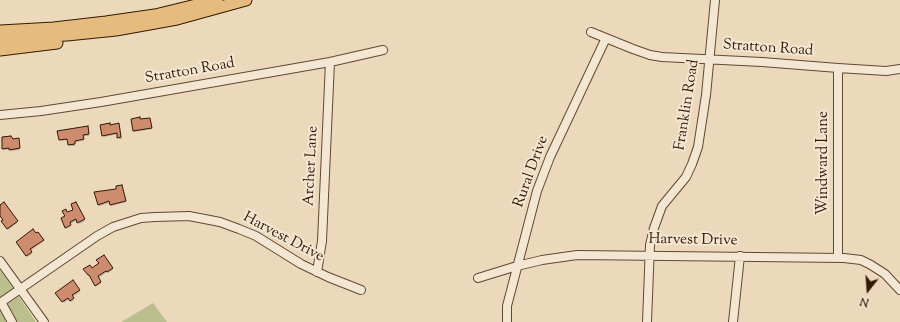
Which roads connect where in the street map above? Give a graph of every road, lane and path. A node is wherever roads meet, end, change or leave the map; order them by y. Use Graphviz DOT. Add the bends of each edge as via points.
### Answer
graph roads {
  1 [pos="216,0"];
  2 [pos="246,0"];
  3 [pos="715,0"];
  4 [pos="116,30"];
  5 [pos="0,31"];
  6 [pos="590,32"];
  7 [pos="606,38"];
  8 [pos="0,39"];
  9 [pos="0,50"];
  10 [pos="383,50"];
  11 [pos="709,59"];
  12 [pos="330,62"];
  13 [pos="838,68"];
  14 [pos="900,69"];
  15 [pos="0,115"];
  16 [pos="649,255"];
  17 [pos="740,256"];
  18 [pos="838,258"];
  19 [pos="0,261"];
  20 [pos="517,266"];
  21 [pos="317,272"];
  22 [pos="478,278"];
  23 [pos="19,288"];
  24 [pos="361,290"];
  25 [pos="900,290"];
  26 [pos="0,302"];
  27 [pos="12,322"];
  28 [pos="44,322"];
  29 [pos="507,322"];
  30 [pos="646,322"];
  31 [pos="733,322"];
  1 -- 5 [label="highway" via="155,15 54,28"];
  2 -- 4 [label="highway" via="183,17"];
  3 -- 11 [label="street, Franklin Road"];
  4 -- 8 [label="highway"];
  4 -- 9 [label="highway" via="72,41"];
  6 -- 7 [label="street, Stratton Road"];
  7 -- 11 [label="street, Stratton Road" via="650,55"];
  7 -- 20 [label="street, Rural Drive" via="550,157 537,191"];
  10 -- 12 [label="street, Stratton Road"];
  11 -- 13 [label="street, Stratton Road"];
  11 -- 16 [label="street, Franklin Road" via="698,147 686,177 658,215"];
  12 -- 15 [label="street, Stratton Road" via="101,102"];
  12 -- 21 [label="street, Archer Lane" via="322,241"];
  13 -- 14 [label="street, Stratton Road" via="886,71"];
  13 -- 18 [label="street, Windward Lane"];
  16 -- 17 [label="street, Harvest Drive"];
  16 -- 20 [label="street, Harvest Drive" via="577,255"];
  16 -- 30 [label="street, Franklin Road"];
  17 -- 18 [label="street, Harvest Drive"];
  17 -- 31 [label="street"];
  18 -- 25 [label="street, Harvest Drive" via="860,260 872,265"];
  19 -- 23 [label="street"];
  20 -- 22 [label="street, Harvest Drive"];
  20 -- 29 [label="street, Rural Drive" via="507,306"];
  21 -- 23 [label="street, Harvest Drive" via="256,236 220,222 189,216 155,217 141,218 113,227"];
  21 -- 24 [label="street, Harvest Drive"];
  23 -- 26 [label="street, Harvest Drive"];
  23 -- 28 [label="street"];
  26 -- 27 [label="street"];
}
